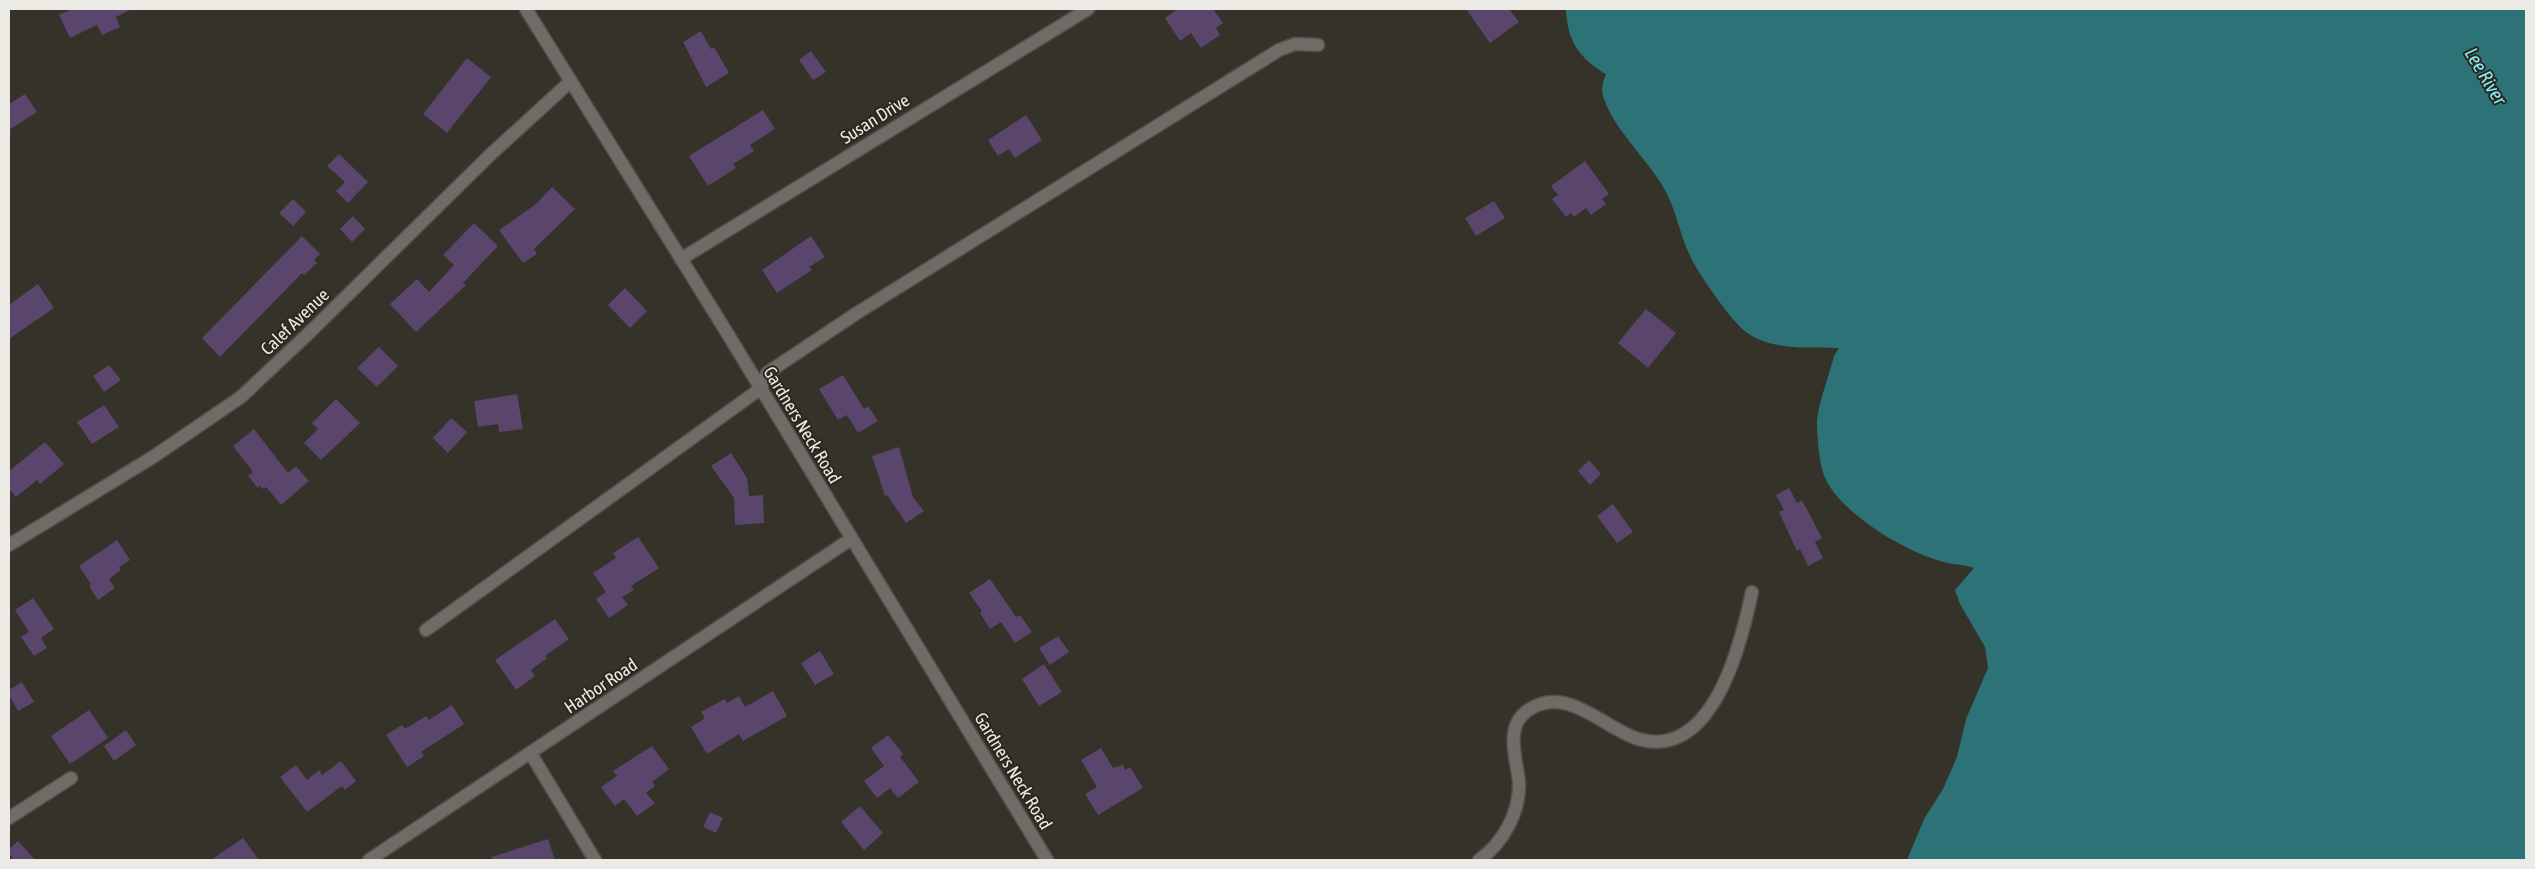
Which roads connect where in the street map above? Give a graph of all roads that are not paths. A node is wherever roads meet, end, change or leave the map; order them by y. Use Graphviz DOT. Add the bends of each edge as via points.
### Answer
graph roads {
  1 [pos="526,9"];
  2 [pos="1088,9"];
  3 [pos="1318,45"];
  4 [pos="571,80"];
  5 [pos="681,259"];
  6 [pos="760,389"];
  7 [pos="851,539"];
  8 [pos="9,544"];
  9 [pos="1752,592"];
  10 [pos="426,630"];
  11 [pos="531,754"];
  12 [pos="71,778"];
  13 [pos="9,818"];
  14 [pos="370,860"];
  15 [pos="595,860"];
  16 [pos="1047,860"];
  17 [pos="1479,860"];
  1 -- 4 [label="street, Gardners Neck Road"];
  2 -- 5 [label="street, Susan Drive"];
  3 -- 6 [label="street" via="1296,44 1279,50 856,313 767,373"];
  4 -- 5 [label="street, Gardners Neck Road"];
  4 -- 8 [label="street, Calef Avenue" via="241,397 154,457"];
  5 -- 6 [label="street, Gardners Neck Road"];
  6 -- 7 [label="street, Gardners Neck Road"];
  6 -- 10 [label="street"];
  7 -- 11 [label="street, Harbor Road"];
  7 -- 16 [label="street, Gardners Neck Road"];
  9 -- 17 [label="street" via="1743,635 1726,678 1702,720 1689,731 1670,740 1651,742 1621,732 1571,704 1553,702 1528,710 1520,718 1514,736 1513,753 1519,784 1510,825"];
  11 -- 14 [label="street, Harbor Road"];
  11 -- 15 [label="street"];
  12 -- 13 [label="street"];
}
